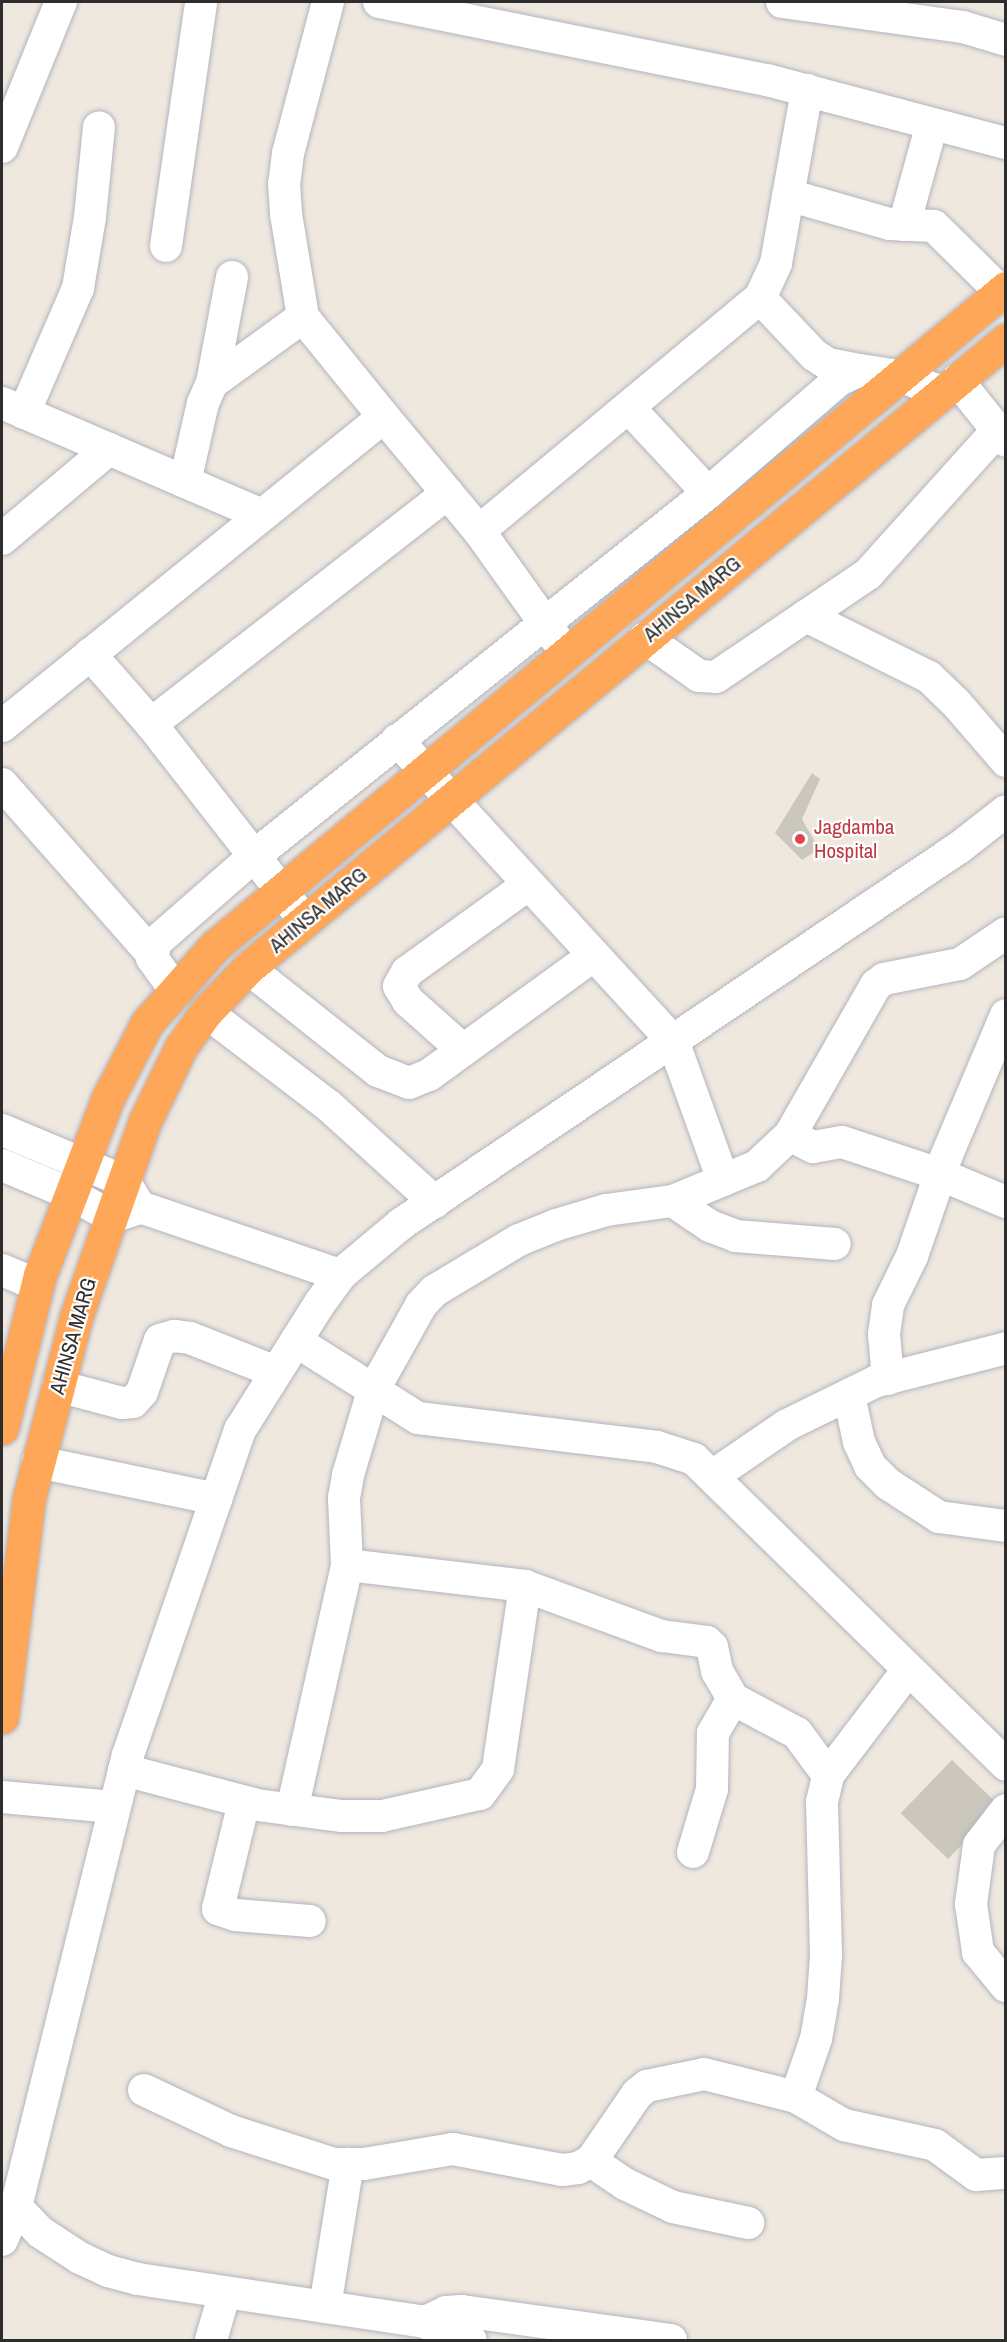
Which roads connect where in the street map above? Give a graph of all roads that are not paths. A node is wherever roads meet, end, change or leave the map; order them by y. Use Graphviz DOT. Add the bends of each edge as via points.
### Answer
graph roads {
  1 [pos="61,2"];
  2 [pos="201,2"];
  3 [pos="328,2"];
  4 [pos="380,2"];
  5 [pos="782,2"];
  6 [pos="1005,40"];
  7 [pos="807,90"];
  8 [pos="932,124"];
  9 [pos="99,127"];
  10 [pos="1005,143"];
  11 [pos="2,147"];
  12 [pos="788,195"];
  13 [pos="904,225"];
  14 [pos="166,246"];
  15 [pos="232,278"];
  16 [pos="1003,290"];
  17 [pos="760,298"];
  18 [pos="303,317"];
  19 [pos="1005,340"];
  20 [pos="860,370"];
  21 [pos="899,376"];
  22 [pos="212,383"];
  23 [pos="949,386"];
  24 [pos="13,408"];
  25 [pos="629,408"];
  26 [pos="384,417"];
  27 [pos="1001,437"];
  28 [pos="109,449"];
  29 [pos="185,482"];
  30 [pos="708,493"];
  31 [pos="448,494"];
  32 [pos="262,515"];
  33 [pos="479,531"];
  34 [pos="2,539"];
  35 [pos="806,616"];
  36 [pos="544,621"];
  37 [pos="645,638"];
  38 [pos="90,654"];
  39 [pos="567,654"];
  40 [pos="151,724"];
  41 [pos="2,726"];
  42 [pos="397,740"];
  43 [pos="1005,761"];
  44 [pos="425,771"];
  45 [pos="2,784"];
  46 [pos="450,799"];
  47 [pos="1005,811"];
  48 [pos="253,857"];
  49 [pos="529,884"];
  50 [pos="280,892"];
  51 [pos="305,921"];
  52 [pos="1005,933"];
  53 [pos="151,953"];
  54 [pos="594,955"];
  55 [pos="248,968"];
  56 [pos="176,991"];
  57 [pos="206,1012"];
  58 [pos="1005,1015"];
  59 [pos="673,1041"];
  60 [pos="463,1050"];
  61 [pos="2,1130"];
  62 [pos="790,1135"];
  63 [pos="84,1161"];
  64 [pos="2,1165"];
  65 [pos="939,1174"];
  66 [pos="723,1180"];
  67 [pos="71,1194"];
  68 [pos="125,1201"];
  69 [pos="673,1201"];
  70 [pos="435,1202"];
  71 [pos="1005,1202"];
  72 [pos="835,1244"];
  73 [pos="2,1270"];
  74 [pos="340,1275"];
  75 [pos="37,1285"];
  76 [pos="296,1341"];
  77 [pos="1005,1348"];
  78 [pos="276,1372"];
  79 [pos="888,1379"];
  80 [pos="58,1386"];
  81 [pos="373,1391"];
  82 [pos="849,1395"];
  83 [pos="2,1428"];
  84 [pos="38,1462"];
  85 [pos="714,1475"];
  86 [pos="216,1499"];
  87 [pos="1005,1526"];
  88 [pos="347,1565"];
  89 [pos="525,1586"];
  90 [pos="908,1670"];
  91 [pos="733,1699"];
  92 [pos="2,1717"];
  93 [pos="1005,1765"];
  94 [pos="124,1770"];
  95 [pos="828,1775"];
  96 [pos="2,1797"];
  97 [pos="244,1802"];
  98 [pos="114,1807"];
  99 [pos="292,1810"];
  100 [pos="1005,1810"];
  101 [pos="693,1852"];
  102 [pos="310,1921"];
  103 [pos="1005,1986"];
  104 [pos="144,2090"];
  105 [pos="796,2097"];
  106 [pos="591,2161"];
  107 [pos="348,2164"];
  108 [pos="11,2166"];
  109 [pos="1005,2173"];
  110 [pos="16,2207"];
  111 [pos="748,2223"];
  112 [pos="2,2240"];
  113 [pos="225,2292"];
  114 [pos="325,2307"];
  115 [pos="416,2328"];
  116 [pos="211,2340"];
  117 [pos="471,2340"];
  118 [pos="671,2340"];
  1 -- 11 [label="street"];
  2 -- 14 [label="street"];
  3 -- 18 [label="street" via="284,184"];
  4 -- 7 [label="street"];
  5 -- 6 [label="street" via="963,27"];
  7 -- 8 [label="street"];
  7 -- 12 [label="street"];
  8 -- 10 [label="street"];
  8 -- 13 [label="street"];
  9 -- 24 [label="street" via="78,288"];
  12 -- 13 [label="street"];
  12 -- 17 [label="street" via="776,263"];
  13 -- 16 [label="street" via="925,223 942,231"];
  15 -- 22 [label="street"];
  16 -- 21 [label="highway, AHINSA MARG"];
  17 -- 20 [label="street" via="814,355 828,364"];
  17 -- 25 [label="street"];
  18 -- 22 [label="street"];
  18 -- 26 [label="street"];
  19 -- 23 [label="highway, AHINSA MARG"];
  20 -- 21 [label="street"];
  20 -- 30 [label="street" via="839,380"];
  21 -- 23 [label="street"];
  21 -- 39 [label="highway, AHINSA MARG"];
  22 -- 29 [label="street" via="203,403"];
  23 -- 27 [label="street"];
  23 -- 37 [label="highway, AHINSA MARG"];
  24 -- 28 [label="street"];
  25 -- 30 [label="street"];
  25 -- 33 [label="street"];
  26 -- 31 [label="street"];
  26 -- 32 [label="street"];
  27 -- 35 [label="street" via="868,574"];
  28 -- 29 [label="street"];
  28 -- 34 [label="street"];
  29 -- 32 [label="street"];
  30 -- 36 [label="street"];
  31 -- 33 [label="street"];
  31 -- 40 [label="street"];
  32 -- 38 [label="street"];
  33 -- 36 [label="street"];
  35 -- 37 [label="street" via="734,667 706,679"];
  35 -- 43 [label="street" via="929,677"];
  36 -- 39 [label="street"];
  36 -- 42 [label="street"];
  37 -- 46 [label="highway, AHINSA MARG"];
  38 -- 40 [label="street"];
  38 -- 41 [label="street"];
  39 -- 44 [label="highway, AHINSA MARG"];
  40 -- 48 [label="street"];
  42 -- 44 [label="street"];
  42 -- 48 [label="street"];
  44 -- 46 [label="street"];
  44 -- 50 [label="highway, AHINSA MARG"];
  45 -- 53 [label="street"];
  46 -- 49 [label="street"];
  46 -- 51 [label="highway, AHINSA MARG"];
  47 -- 59 [label="street" via="960,847"];
  48 -- 50 [label="street"];
  48 -- 53 [label="street" via="156,942"];
  49 -- 54 [label="street"];
  49 -- 60 [label="street" via="407,972 399,986 408,1001"];
  50 -- 51 [label="street"];
  50 -- 56 [label="highway, AHINSA MARG" via="215,946"];
  51 -- 55 [label="highway, AHINSA MARG"];
  52 -- 62 [label="street" via="960,964 876,985"];
  53 -- 56 [label="street"];
  54 -- 59 [label="street"];
  54 -- 60 [label="street"];
  55 -- 57 [label="highway, AHINSA MARG"];
  55 -- 60 [label="street" via="311,1021 394,1080 409,1083 429,1075"];
  56 -- 63 [label="highway, AHINSA MARG" via="147,1023 108,1098"];
  57 -- 68 [label="highway, AHINSA MARG" via="181,1047 145,1121"];
  57 -- 70 [label="street" via="329,1106"];
  58 -- 65 [label="street"];
  59 -- 66 [label="street"];
  59 -- 70 [label="street"];
  61 -- 63 [label="street"];
  62 -- 65 [label="street" via="809,1146 842,1143"];
  62 -- 66 [label="street" via="757,1166"];
  63 -- 67 [label="highway, AHINSA MARG"];
  63 -- 68 [label="street"];
  64 -- 67 [label="street"];
  65 -- 71 [label="street"];
  65 -- 79 [label="street" via="912,1256 886,1311"];
  66 -- 69 [label="street"];
  67 -- 68 [label="street"];
  67 -- 75 [label="highway, AHINSA MARG"];
  68 -- 74 [label="street"];
  68 -- 80 [label="highway, AHINSA MARG" via="76,1317"];
  69 -- 72 [label="street" via="710,1226 736,1236"];
  69 -- 81 [label="street" via="606,1210 556,1225 519,1240 434,1291 409,1321"];
  70 -- 74 [label="street"];
  73 -- 75 [label="street"];
  74 -- 76 [label="street"];
  75 -- 83 [label="highway, AHINSA MARG"];
  76 -- 78 [label="street"];
  76 -- 81 [label="street"];
  77 -- 79 [label="street"];
  78 -- 80 [label="street" via="190,1338 174,1336 160,1340 142,1392 133,1401 122,1403"];
  78 -- 86 [label="street" via="240,1430"];
  79 -- 82 [label="street"];
  80 -- 84 [label="highway, AHINSA MARG"];
  81 -- 85 [label="street" via="418,1418 657,1447 687,1455"];
  81 -- 88 [label="street" via="344,1498"];
  82 -- 85 [label="street" via="787,1425"];
  82 -- 87 [label="street" via="859,1442 870,1466 888,1484 939,1517"];
  84 -- 86 [label="street"];
  84 -- 92 [label="highway, AHINSA MARG" via="29,1498"];
  85 -- 90 [label="street"];
  86 -- 94 [label="street"];
  88 -- 89 [label="street"];
  88 -- 99 [label="street"];
  89 -- 91 [label="street" via="662,1636 707,1642"];
  89 -- 99 [label="street" via="498,1770 480,1794 381,1816"];
  90 -- 93 [label="street"];
  90 -- 95 [label="street"];
  91 -- 95 [label="street" via="796,1733"];
  91 -- 101 [label="street" via="713,1734 712,1789"];
  94 -- 97 [label="street"];
  94 -- 98 [label="street"];
  95 -- 105 [label="street" via="822,1812 826,1955 823,1999 816,2039"];
  96 -- 98 [label="street"];
  97 -- 99 [label="street"];
  97 -- 102 [label="street" via="219,1909 235,1916"];
  98 -- 108 [label="street"];
  100 -- 103 [label="street" via="979,1845 971,1904 978,1952"];
  104 -- 107 [label="street" via="231,2131 334,2164"];
  105 -- 106 [label="street" via="704,2074 657,2081 637,2094"];
  105 -- 109 [label="street" via="844,2125 935,2145 976,2175"];
  106 -- 107 [label="street" via="578,2168 545,2170 453,2149"];
  106 -- 111 [label="street" via="673,2207"];
  107 -- 114 [label="street"];
  108 -- 110 [label="street"];
  110 -- 112 [label="street"];
  110 -- 113 [label="street" via="40,2232 108,2271"];
  113 -- 114 [label="street"];
  113 -- 116 [label="street"];
  114 -- 115 [label="street"];
  115 -- 117 [label="street"];
  115 -- 118 [label="street" via="446,2312 462,2311"];
}
